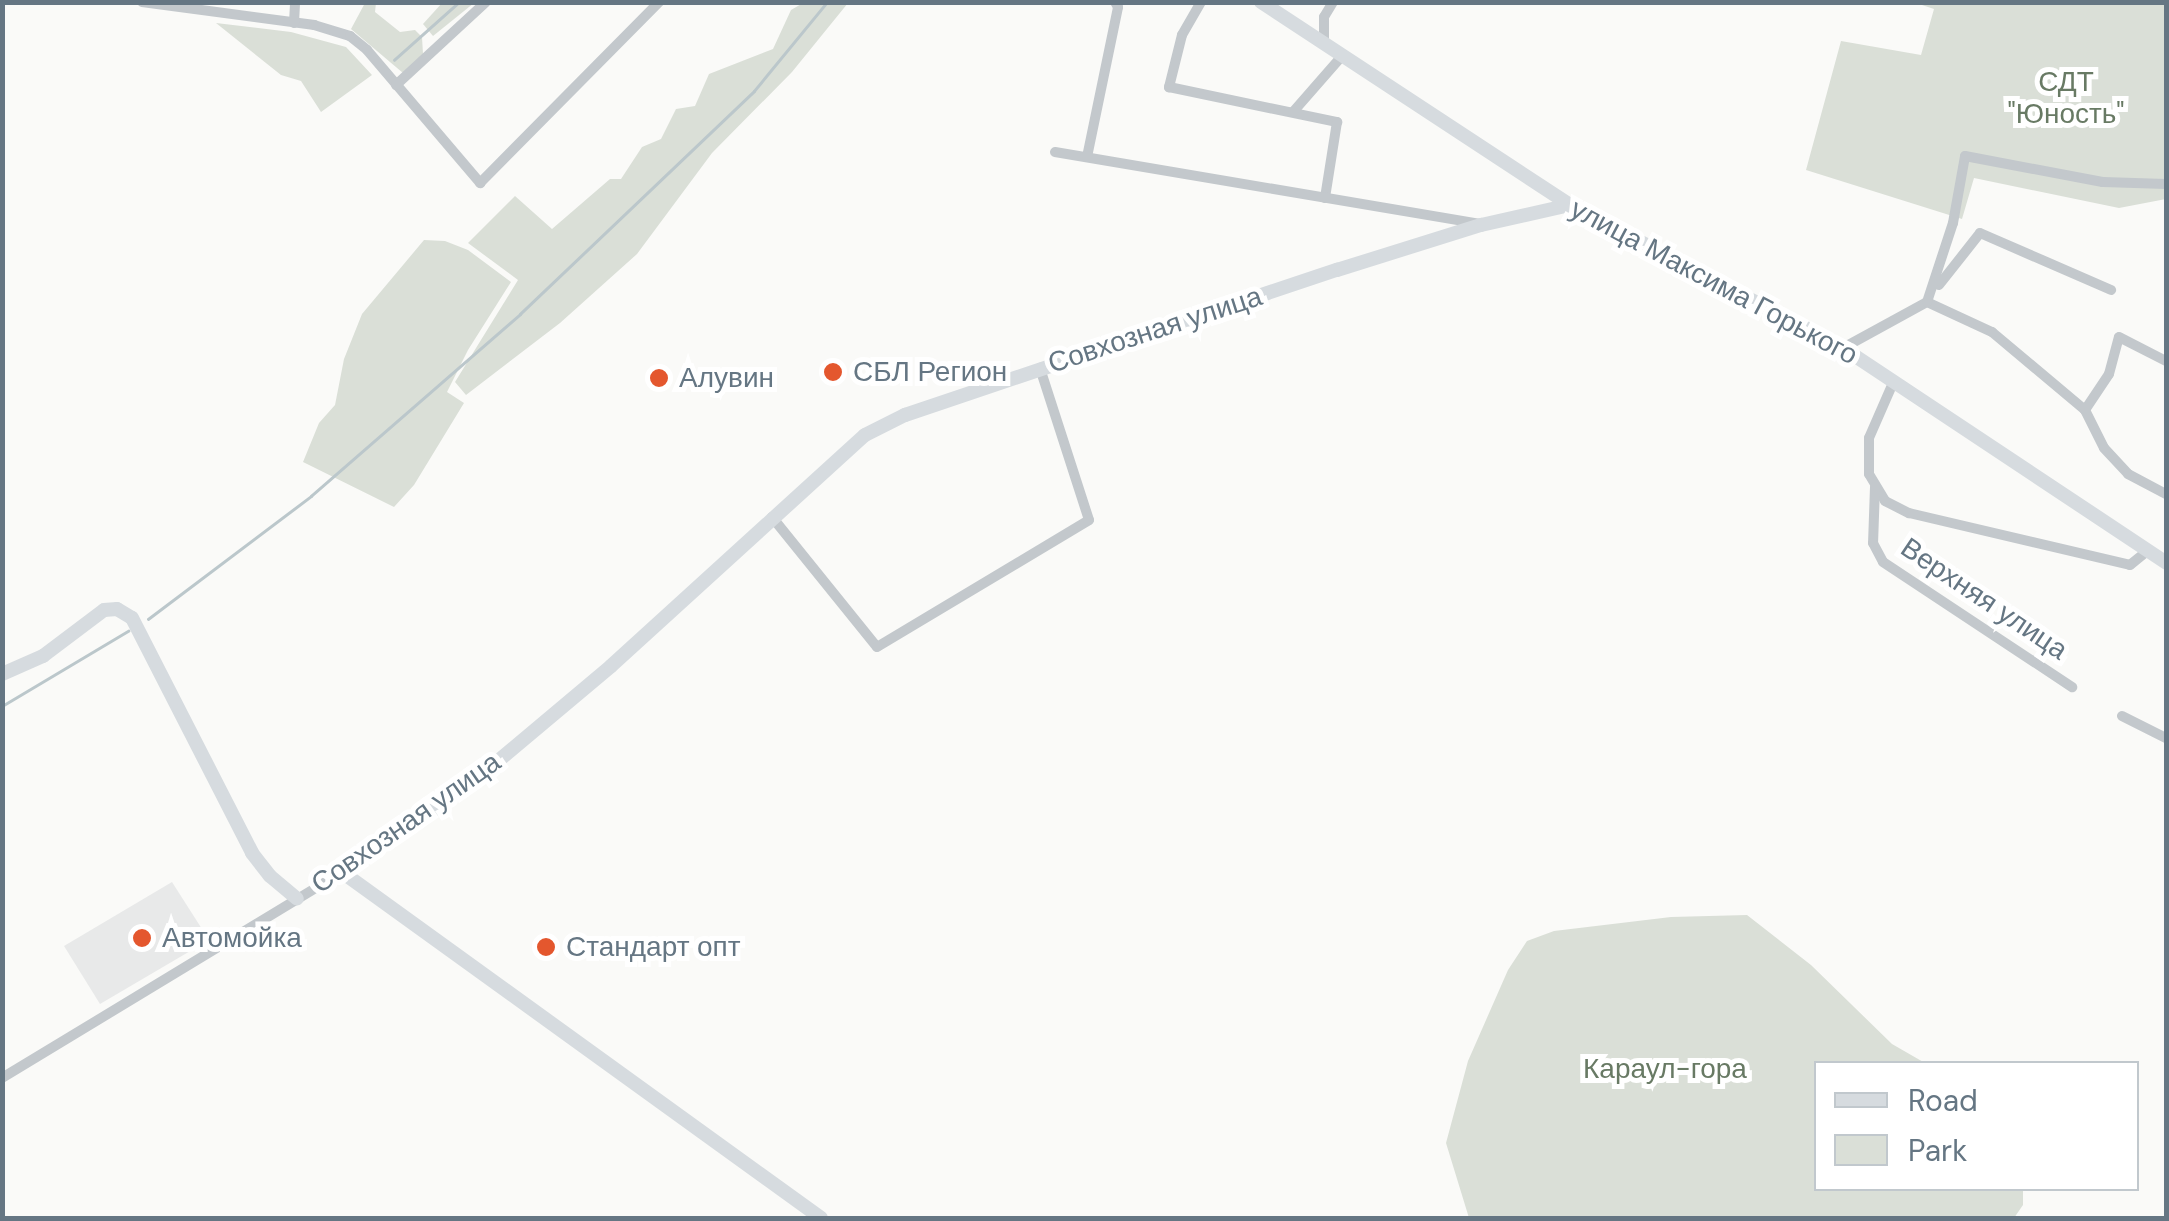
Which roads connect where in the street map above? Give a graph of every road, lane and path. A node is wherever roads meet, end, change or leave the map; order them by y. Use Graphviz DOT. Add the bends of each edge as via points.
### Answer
graph roads {
  1 [pos="142,2"];
  2 [pos="295,2"];
  3 [pos="486,2"];
  4 [pos="659,2"];
  5 [pos="1115,2"];
  6 [pos="1201,2"];
  7 [pos="1261,2"];
  8 [pos="1333,2"];
  9 [pos="294,23"];
  10 [pos="1324,44"];
  11 [pos="1342,56"];
  12 [pos="396,84"];
  13 [pos="1293,112"];
  14 [pos="1055,152"];
  15 [pos="1087,158"];
  16 [pos="2166,184"];
  17 [pos="1325,198"];
  18 [pos="1570,205"];
  19 [pos="1481,225"];
  20 [pos="2111,290"];
  21 [pos="1934,291"];
  22 [pos="1928,302"];
  23 [pos="1843,348"];
  24 [pos="2166,361"];
  25 [pos="1040,368"];
  26 [pos="1894,383"];
  27 [pos="2085,410"];
  28 [pos="1875,485"];
  29 [pos="2166,494"];
  30 [pos="771,516"];
  31 [pos="2147,551"];
  32 [pos="2166,563"];
  33 [pos="2,674"];
  34 [pos="2072,687"];
  35 [pos="2122,716"];
  36 [pos="2166,738"];
  37 [pos="342,872"];
  38 [pos="297,899"];
  39 [pos="2,1078"];
  40 [pos="821,1218"];
  1 -- 9 [label="street"];
  2 -- 9 [label="street"];
  3 -- 12 [label="street"];
  4 -- 12 [label="street" via="480,183"];
  5 -- 15 [label="street"];
  6 -- 13 [label="street" via="1182,35 1168,87"];
  7 -- 10 [label="street, улица Максима Горького"];
  8 -- 10 [label="street" via="1324,17"];
  9 -- 12 [label="street" via="350,36"];
  10 -- 11 [label="street, улица Максима Горького"];
  11 -- 13 [label="street"];
  11 -- 18 [label="street, улица Максима Горького"];
  13 -- 17 [label="street" via="1337,122"];
  14 -- 15 [label="street"];
  15 -- 17 [label="street"];
  16 -- 21 [label="street" via="2102,182 1965,156"];
  17 -- 19 [label="street"];
  18 -- 19 [label="street, Совхозная улица"];
  18 -- 23 [label="street, улица Максима Горького"];
  19 -- 25 [label="street, Совхозная улица"];
  20 -- 21 [label="street" via="1980,233"];
  21 -- 22 [label="street"];
  22 -- 23 [label="street"];
  22 -- 27 [label="street" via="1992,332"];
  23 -- 26 [label="street, улица Максима Горького"];
  24 -- 27 [label="street" via="2120,337 2108,374"];
  25 -- 30 [label="street, Совхозная улица" via="904,414 864,435"];
  25 -- 30 [label="street" via="1089,520 878,647"];
  26 -- 28 [label="street, Верхняя улица" via="1869,438"];
  26 -- 31 [label="street, улица Максима Горького"];
  27 -- 29 [label="street" via="2104,448 2128,474"];
  28 -- 31 [label="street" via="1909,514 2130,565"];
  28 -- 34 [label="street, Верхняя улица" via="1873,543 1883,562"];
  30 -- 37 [label="street, Совхозная улица" via="482,775"];
  31 -- 32 [label="street, улица Максима Горького"];
  33 -- 38 [label="street" via="43,656 104,610 132,618 252,853"];
  35 -- 36 [label="street"];
  37 -- 38 [label="street, Совхозная улица"];
  37 -- 40 [label="street"];
  38 -- 39 [label="street, Совхозная улица"];
}
